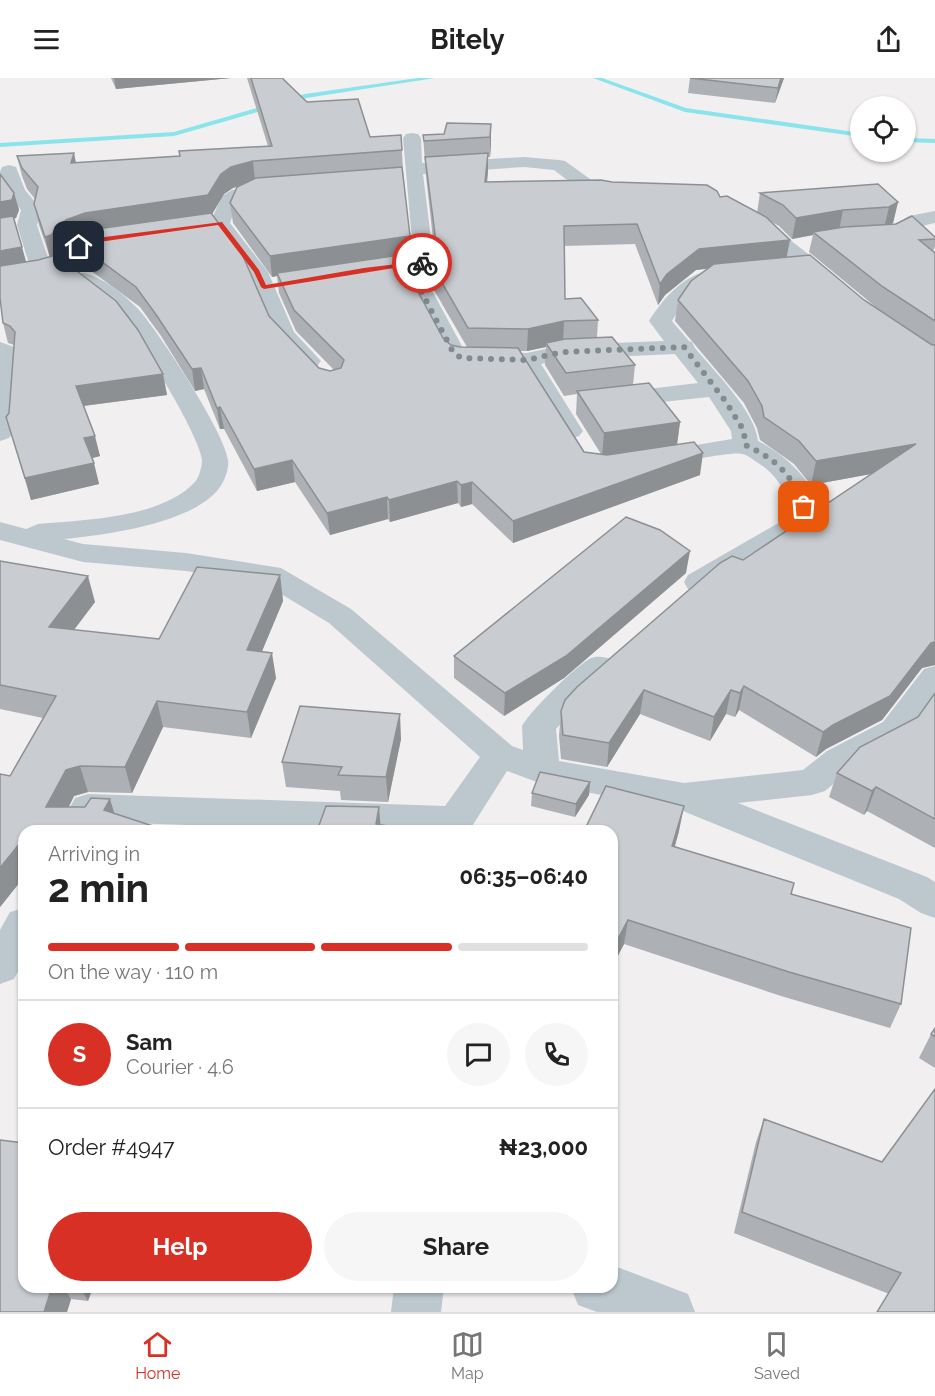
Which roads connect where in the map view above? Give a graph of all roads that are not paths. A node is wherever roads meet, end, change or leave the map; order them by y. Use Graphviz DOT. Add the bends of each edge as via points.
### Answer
graph roads {
  1 [pos="412,138"];
  2 [pos="9,171"];
  3 [pos="414,173"];
  4 [pos="391,179"];
  5 [pos="290,187"];
  6 [pos="642,194"];
  7 [pos="738,215"];
  8 [pos="935,217"];
  9 [pos="220,223"];
  10 [pos="198,226"];
  11 [pos="142,234"];
  12 [pos="860,238"];
  13 [pos="424,263"];
  14 [pos="400,266"];
  15 [pos="53,267"];
  16 [pos="736,274"];
  17 [pos="0,278"];
  18 [pos="286,283"];
  19 [pos="264,287"];
  20 [pos="852,301"];
  21 [pos="684,347"];
  22 [pos="0,349"];
  23 [pos="527,360"];
  24 [pos="324,375"];
  25 [pos="715,389"];
  26 [pos="574,404"];
  27 [pos="0,433"];
  28 [pos="745,445"];
  29 [pos="580,447"];
  30 [pos="628,463"];
  31 [pos="9,533"];
  32 [pos="676,601"];
  33 [pos="623,648"];
  34 [pos="931,689"];
  35 [pos="500,755"];
  36 [pos="542,771"];
  37 [pos="683,796"];
  38 [pos="78,825"];
  39 [pos="433,825"];
  40 [pos="454,825"];
  41 [pos="935,902"];
  42 [pos="18,935"];
  43 [pos="0,967"];
  44 [pos="618,1292"];
  45 [pos="418,1293"];
  46 [pos="416,1312"];
  47 [pos="670,1312"];
  1 -- 3 [label="street"];
  2 -- 15 [label="street" via="16,192 31,209 18,226"];
  3 -- 4 [label="street"];
  3 -- 6 [label="street" via="524,162 559,165 590,188 610,194"];
  3 -- 13 [label="street"];
  5 -- 9 [label="street" via="239,194 229,201"];
  7 -- 20 [label="street" via="771,232"];
  8 -- 12 [label="street" via="916,220 890,236"];
  9 -- 10 [label="street"];
  9 -- 19 [label="street"];
  11 -- 15 [label="street" via="97,240 79,247"];
  13 -- 14 [label="street"];
  13 -- 23 [label="street" via="418,285 453,352 461,358 479,361"];
  15 -- 17 [label="street"];
  15 -- 31 [label="street" via="130,314 177,386 209,443 215,462 209,485 177,507 111,525"];
  16 -- 21 [label="street" via="704,278 667,309 660,321"];
  18 -- 19 [label="street"];
  19 -- 24 [label="street" via="284,335"];
  21 -- 23 [label="street" via="563,352"];
  21 -- 25 [label="street"];
  22 -- 27 [label="street" via="6,352"];
  23 -- 26 [label="street"];
  25 -- 26 [label="street"];
  25 -- 28 [label="street" via="744,431"];
  26 -- 29 [label="street"];
  28 -- 30 [label="street"];
  28 -- 32 [label="street" via="770,456 797,487 804,507 801,522 703,578"];
  31 -- 35 [label="street" via="83,553 186,562 271,575 340,616"];
  33 -- 36 [label="street" via="539,726"];
  34 -- 37 [label="street" via="895,731 839,760 812,782"];
  35 -- 36 [label="street"];
  35 -- 40 [label="street"];
  36 -- 37 [label="street"];
  37 -- 41 [label="street" via="913,888"];
  38 -- 39 [label="street" via="88,808"];
  42 -- 43 [label="street"];
  44 -- 47 [label="street"];
  45 -- 46 [label="street"];
}
